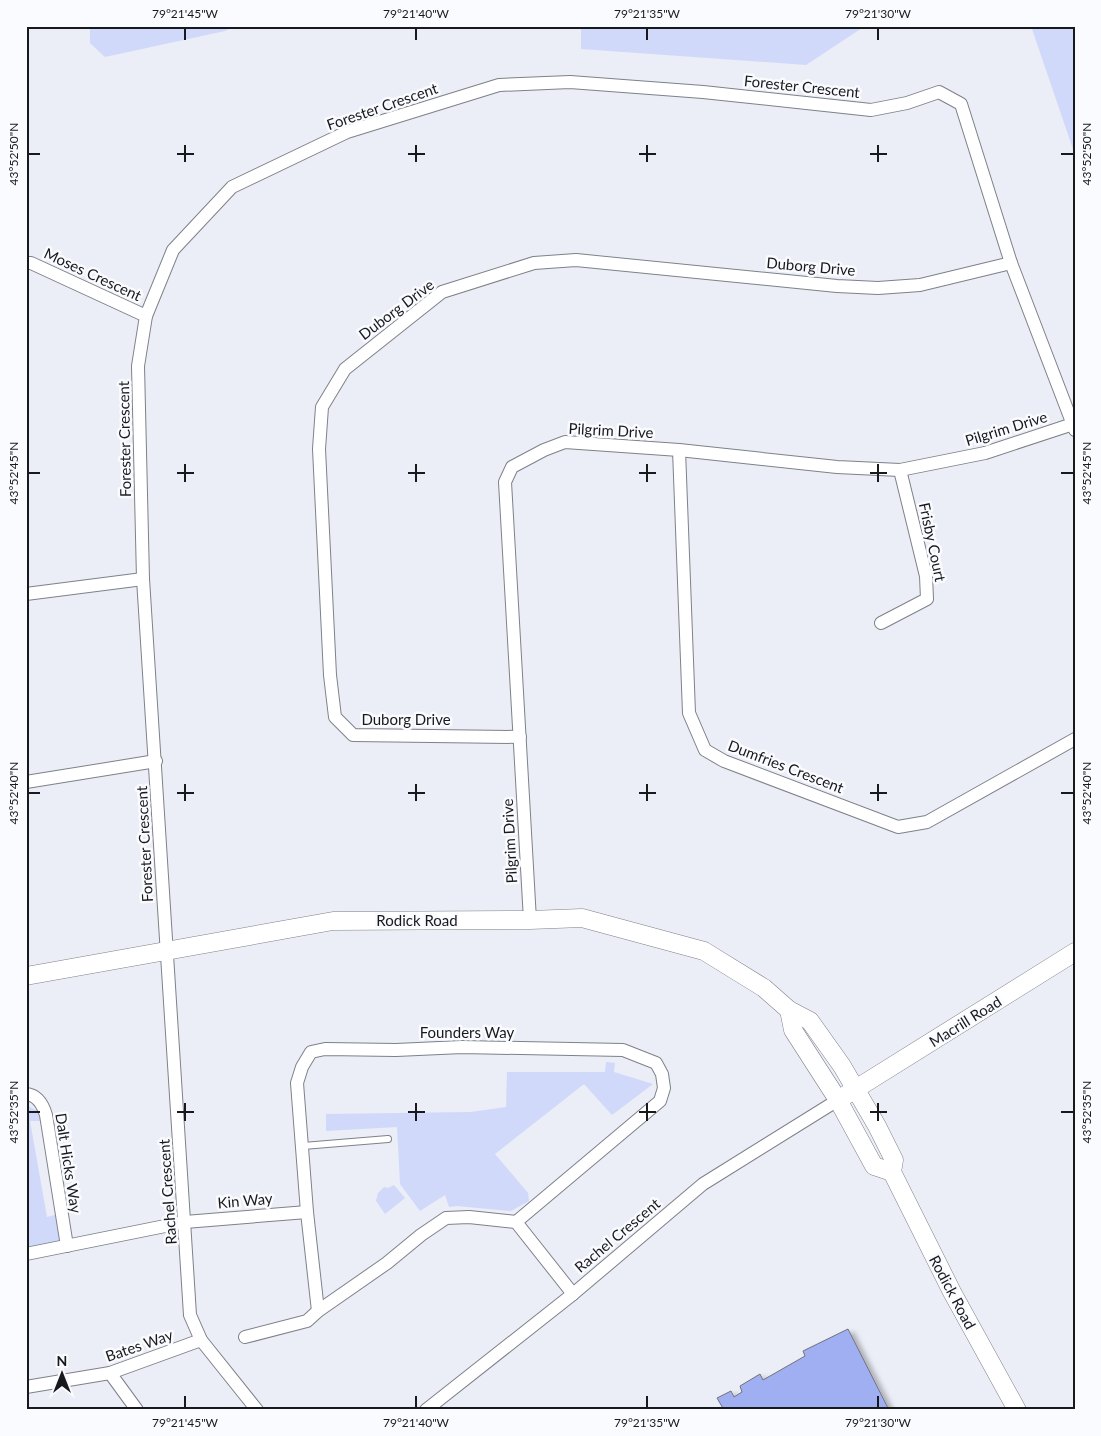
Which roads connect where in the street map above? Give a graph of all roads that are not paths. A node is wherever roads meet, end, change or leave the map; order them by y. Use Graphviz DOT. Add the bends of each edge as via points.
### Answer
graph roads {
  1 [pos="26,263"];
  2 [pos="1011,263"];
  3 [pos="146,316"];
  4 [pos="1074,427"];
  5 [pos="679,450"];
  6 [pos="900,470"];
  7 [pos="143,579"];
  8 [pos="26,594"];
  9 [pos="881,624"];
  10 [pos="520,737"];
  11 [pos="1075,739"];
  12 [pos="156,760"];
  13 [pos="26,782"];
  14 [pos="530,920"];
  15 [pos="167,950"];
  16 [pos="1075,952"];
  17 [pos="26,976"];
  18 [pos="789,1010"];
  19 [pos="855,1089"];
  20 [pos="26,1094"];
  21 [pos="838,1100"];
  22 [pos="388,1139"];
  23 [pos="303,1146"];
  24 [pos="892,1172"];
  25 [pos="307,1212"];
  26 [pos="185,1222"];
  27 [pos="516,1222"];
  28 [pos="66,1246"];
  29 [pos="26,1254"];
  30 [pos="573,1294"];
  31 [pos="318,1311"];
  32 [pos="245,1337"];
  33 [pos="202,1340"];
  34 [pos="110,1374"];
  35 [pos="26,1387"];
  36 [pos="137,1410"];
  37 [pos="258,1410"];
  38 [pos="426,1410"];
  39 [pos="1017,1410"];
  1 -- 3 [label="street, Moses Crescent"];
  2 -- 3 [label="street, Forester Crescent" via="961,104 939,92 871,110 570,82 499,85 347,132 232,186 173,250"];
  2 -- 4 [label="street, Forester Crescent"];
  2 -- 10 [label="street, Duborg Drive" via="920,285 878,288 576,260 534,263 442,292 344,369 322,407 319,449 335,717 353,735"];
  3 -- 7 [label="street, Forester Crescent" via="138,366"];
  4 -- 6 [label="street, Pilgrim Drive" via="985,453"];
  5 -- 6 [label="street, Pilgrim Drive" via="837,467"];
  5 -- 10 [label="street, Pilgrim Drive" via="565,442 512,467 504,482"];
  5 -- 11 [label="street, Dumfries Crescent" via="689,713 705,750 898,827 927,822"];
  6 -- 9 [label="street, Frisby Court" via="926,576 927,599"];
  7 -- 8 [label="street"];
  7 -- 12 [label="street, Forester Crescent"];
  10 -- 14 [label="street, Pilgrim Drive"];
  12 -- 13 [label="street"];
  12 -- 15 [label="street, Forester Crescent"];
  14 -- 15 [label="main road, Rodick Road" via="333,921"];
  14 -- 18 [label="main road, Rodick Road" via="582,918 704,951 764,988"];
  15 -- 17 [label="main road, Rodick Road"];
  15 -- 26 [label="street, Rachel Crescent"];
  16 -- 19 [label="main road, Macrill Road"];
  18 -- 19 [label="main road, Rodick Road" via="810,1021"];
  18 -- 21 [label="main road" via="793,1030"];
  19 -- 21 [label="main road, Macrill Road"];
  19 -- 24 [label="main road, Rodick Road" via="894,1160"];
  20 -- 28 [label="street, Dalt Hicks Way" via="42,1103 46,1115"];
  21 -- 24 [label="main road" via="874,1166"];
  21 -- 30 [label="street, Rachel Crescent" via="703,1184"];
  22 -- 23 [label="lane"];
  23 -- 25 [label="street, Founders Way"];
  23 -- 27 [label="street, Founders Way" via="297,1083 311,1052 325,1048 623,1050 656,1063 664,1088 660,1101"];
  24 -- 39 [label="main road, Rodick Road" via="952,1292"];
  25 -- 26 [label="street, Kin Way"];
  25 -- 31 [label="street, Founders Way"];
  26 -- 28 [label="street"];
  26 -- 33 [label="street, Rachel Crescent" via="190,1315"];
  27 -- 30 [label="street"];
  27 -- 31 [label="street" via="446,1218"];
  28 -- 29 [label="street"];
  30 -- 38 [label="street, Rachel Crescent"];
  31 -- 32 [label="street" via="307,1322"];
  33 -- 34 [label="street, Bates Way"];
  33 -- 37 [label="street, Rachel Crescent"];
  34 -- 35 [label="street, Bates Way"];
  34 -- 36 [label="street"];
}
